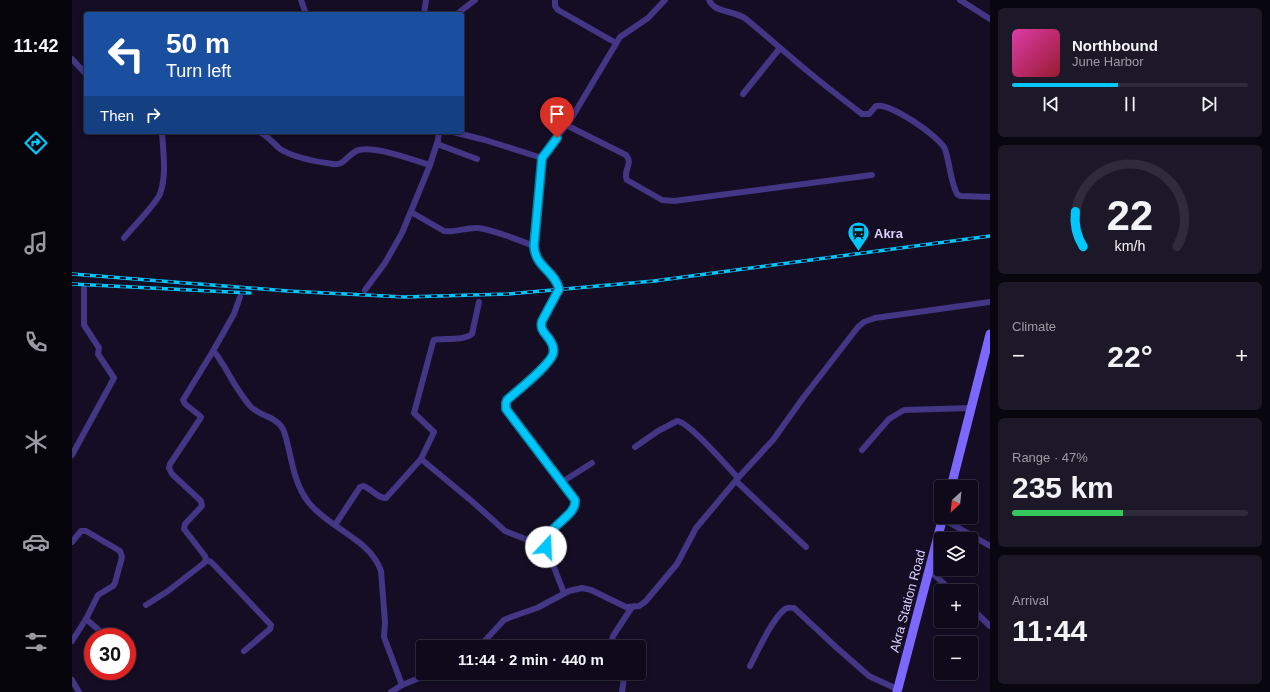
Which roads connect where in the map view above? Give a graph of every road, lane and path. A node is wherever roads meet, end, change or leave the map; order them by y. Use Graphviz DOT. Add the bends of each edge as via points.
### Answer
graph roads {
  1 [pos="301,0"];
  2 [pos="426,0"];
  3 [pos="475,0"];
  4 [pos="555,0"];
  5 [pos="664,0"];
  6 [pos="709,0"];
  7 [pos="960,0"];
  8 [pos="305,12"];
  9 [pos="424,12"];
  10 [pos="460,12"];
  11 [pos="990,19"];
  12 [pos="616,43"];
  13 [pos="780,48"];
  14 [pos="72,59"];
  15 [pos="84,72"];
  16 [pos="743,94"];
  17 [pos="566,125"];
  18 [pos="162,134"];
  19 [pos="262,134"];
  20 [pos="438,134"];
  21 [pos="461,134"];
  22 [pos="437,144"];
  23 [pos="542,158"];
  24 [pos="476,159"];
  25 [pos="430,165"];
  26 [pos="872,175"];
  27 [pos="990,197"];
  28 [pos="411,212"];
  29 [pos="124,238"];
  30 [pos="534,246"];
  31 [pos="84,288"];
  32 [pos="365,290"];
  33 [pos="240,297"];
  34 [pos="479,302"];
  35 [pos="990,302"];
  36 [pos="990,334"];
  37 [pos="213,351"];
  38 [pos="972,408"];
  39 [pos="634,448"];
  40 [pos="862,450"];
  41 [pos="72,455"];
  42 [pos="421,459"];
  43 [pos="592,463"];
  44 [pos="737,479"];
  45 [pos="954,480"];
  46 [pos="562,482"];
  47 [pos="941,524"];
  48 [pos="953,524"];
  49 [pos="335,525"];
  50 [pos="72,542"];
  51 [pos="990,546"];
  52 [pos="546,547"];
  53 [pos="806,547"];
  54 [pos="206,560"];
  55 [pos="929,570"];
  56 [pos="944,584"];
  57 [pos="564,594"];
  58 [pos="146,605"];
  59 [pos="632,607"];
  60 [pos="978,615"];
  61 [pos="86,619"];
  62 [pos="990,626"];
  63 [pos="96,628"];
  64 [pos="485,640"];
  65 [pos="612,640"];
  66 [pos="72,641"];
  67 [pos="244,651"];
  68 [pos="750,666"];
  69 [pos="416,679"];
  70 [pos="72,680"];
  71 [pos="623,680"];
  72 [pos="402,685"];
  73 [pos="897,691"];
  74 [pos="78,692"];
  75 [pos="391,692"];
  76 [pos="622,692"];
  1 -- 8 [label="street"];
  2 -- 9 [label="street"];
  3 -- 10 [label="street"];
  4 -- 12 [label="street" via="558,10"];
  5 -- 12 [label="street" via="654,13"];
  6 -- 13 [label="street" via="716,8 744,17"];
  7 -- 11 [label="street"];
  12 -- 17 [label="street"];
  13 -- 16 [label="street"];
  13 -- 27 [label="street" via="862,114 869,114 876,106 884,106 923,126 944,148 957,194"];
  14 -- 15 [label="street"];
  17 -- 23 [label="street"];
  17 -- 26 [label="street" via="626,155 630,163 625,177 627,180 662,200 674,202"];
  18 -- 29 [label="street" via="164,174 160,193"];
  19 -- 25 [label="street" via="284,151 333,164 342,163 356,151 366,150 381,151"];
  20 -- 22 [label="street"];
  21 -- 23 [label="street"];
  22 -- 24 [label="street"];
  22 -- 25 [label="street"];
  23 -- 30 [label="street"];
  25 -- 28 [label="street"];
  28 -- 30 [label="street" via="444,231 484,229"];
  28 -- 32 [label="street" via="388,257"];
  30 -- 46 [label="street" via="540,263 557,281 559,289 541,326 552,342 553,355 547,364 507,400 506,409"];
  31 -- 41 [label="street" via="84,325 99,348 98,354 114,378"];
  33 -- 37 [label="street" via="234,314"];
  34 -- 42 [label="street" via="470,336 433,342 414,413 434,432"];
  35 -- 44 [label="street" via="875,318 858,326 773,440"];
  36 -- 38 [label="main road"];
  37 -- 49 [label="street" via="251,408 281,426 297,483 314,508"];
  37 -- 54 [label="street" via="183,400 200,415 200,419 169,468 172,474 201,501 202,506 185,524 184,529"];
  38 -- 40 [label="street" via="904,410 889,419"];
  38 -- 45 [label="main road"];
  39 -- 44 [label="street" via="658,431 681,421"];
  42 -- 49 [label="street" via="386,498 381,498 366,487 360,487"];
  42 -- 52 [label="street" via="474,502 505,532"];
  43 -- 46 [label="street"];
  44 -- 53 [label="street"];
  44 -- 59 [label="street" via="696,528 677,564 659,586 645,602"];
  46 -- 52 [label="street" via="576,505 553,528"];
  47 -- 55 [label="main road, Akra Station Road"];
  48 -- 51 [label="street"];
  49 -- 72 [label="street" via="374,557 382,572 384,637"];
  50 -- 61 [label="street" via="81,531 86,531 120,551 122,557 115,583 98,595"];
  52 -- 57 [label="street"];
  54 -- 58 [label="street"];
  54 -- 67 [label="street" via="216,567 271,625 270,629"];
  55 -- 56 [label="street"];
  55 -- 73 [label="main road, Akra Station Road"];
  57 -- 59 [label="street" via="582,588 626,607"];
  57 -- 64 [label="street" via="537,608 504,620"];
  59 -- 65 [label="street"];
  60 -- 62 [label="street"];
  61 -- 63 [label="street"];
  61 -- 66 [label="street"];
  68 -- 73 [label="street" via="779,616 786,609 794,608 866,673"];
  69 -- 72 [label="street"];
  70 -- 74 [label="street"];
  71 -- 76 [label="street"];
  72 -- 75 [label="street"];
}
